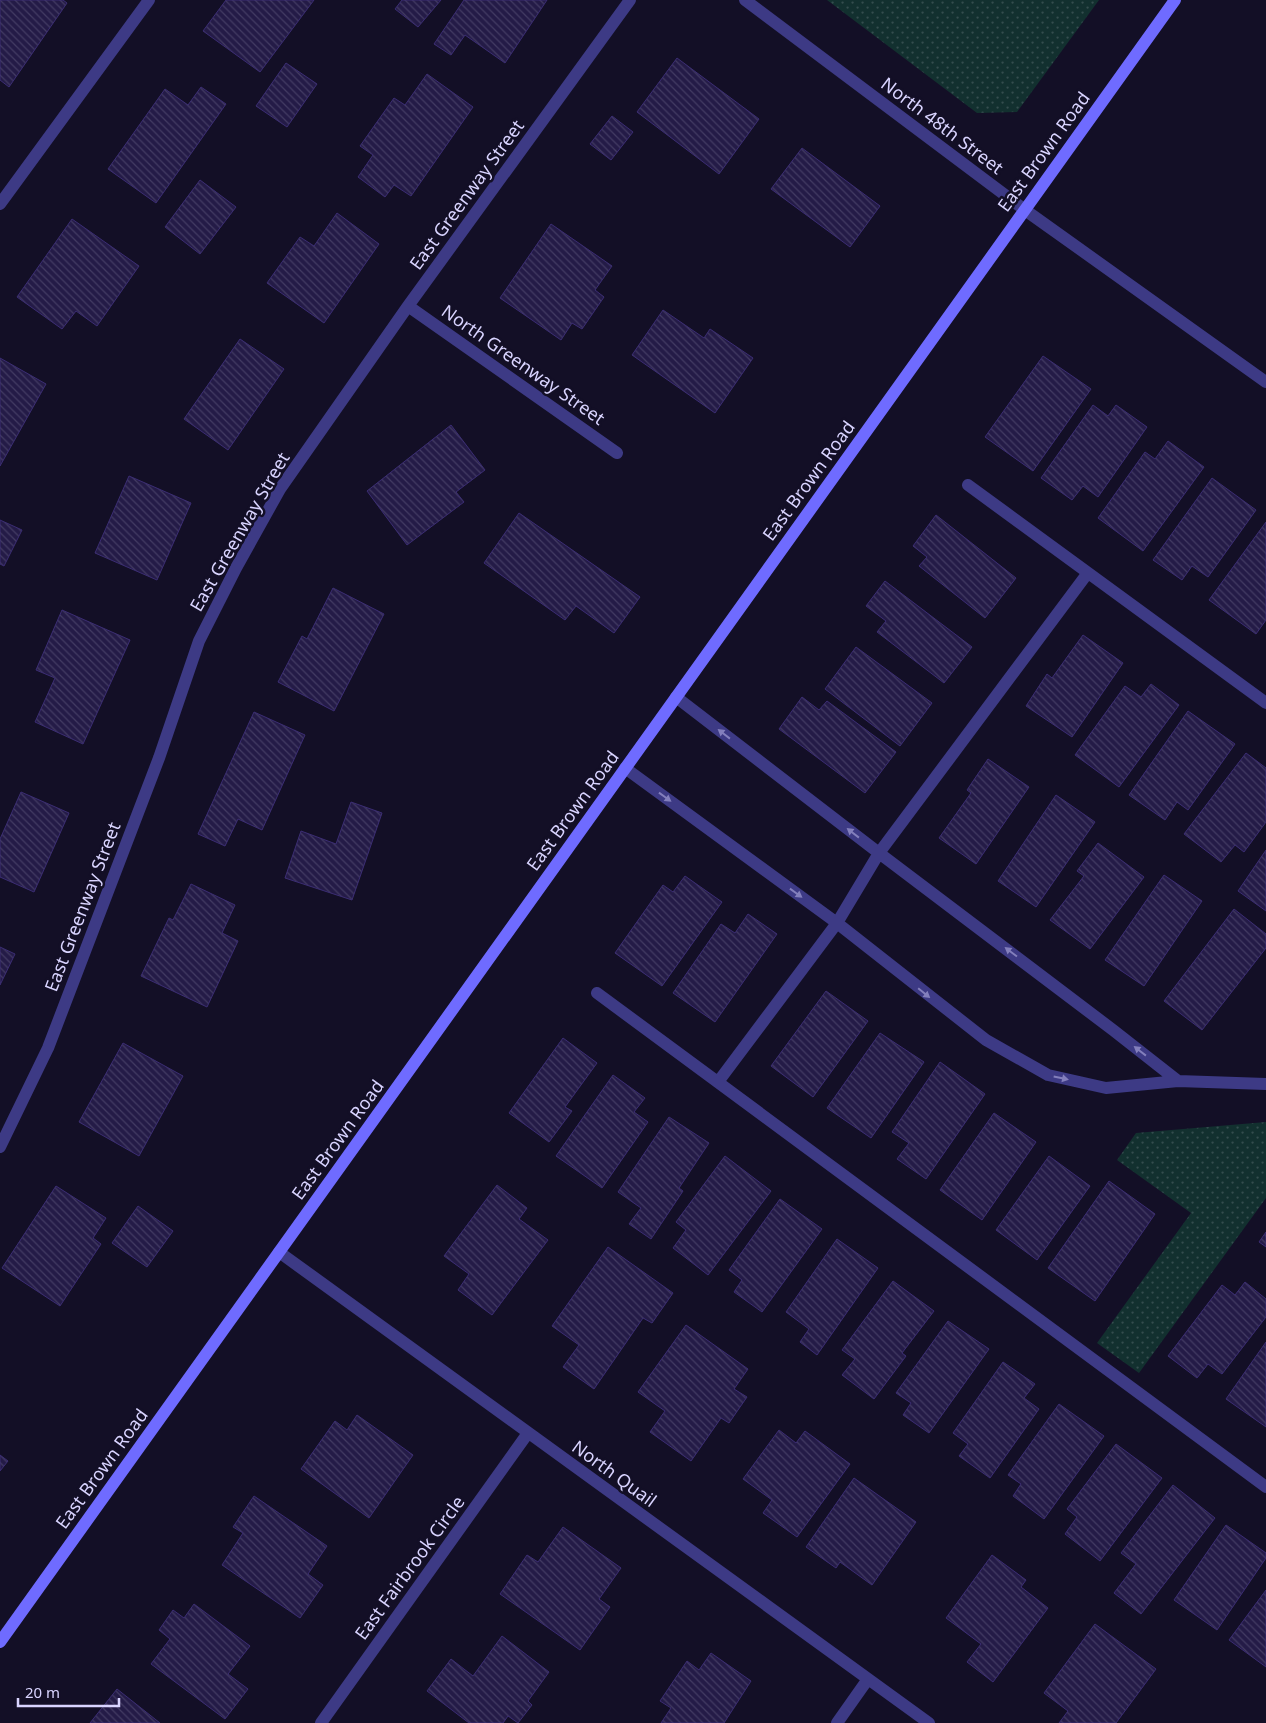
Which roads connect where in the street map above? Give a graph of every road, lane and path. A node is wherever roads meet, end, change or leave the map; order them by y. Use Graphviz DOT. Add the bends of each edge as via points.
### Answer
graph roads {
  1 [pos="149,0"];
  2 [pos="630,0"];
  3 [pos="745,0"];
  4 [pos="1175,0"];
  5 [pos="0,204"];
  6 [pos="1025,210"];
  7 [pos="408,306"];
  8 [pos="1266,382"];
  9 [pos="618,453"];
  10 [pos="968,486"];
  11 [pos="1088,574"];
  12 [pos="676,697"];
  13 [pos="1266,703"];
  14 [pos="625,768"];
  15 [pos="879,853"];
  16 [pos="837,923"];
  17 [pos="597,993"];
  18 [pos="1178,1081"];
  19 [pos="718,1082"];
  20 [pos="1266,1084"];
  21 [pos="0,1147"];
  22 [pos="279,1252"];
  23 [pos="528,1433"];
  24 [pos="1266,1486"];
  25 [pos="0,1642"];
  26 [pos="868,1679"];
  27 [pos="320,1723"];
  28 [pos="837,1723"];
  29 [pos="929,1723"];
  1 -- 5 [label="street"];
  2 -- 7 [label="street, East Greenway Street"];
  3 -- 6 [label="street, North 48th Street"];
  4 -- 6 [label="main road, East Brown Road"];
  6 -- 8 [label="street, North 48th Street"];
  6 -- 12 [label="main road, East Brown Road"];
  7 -- 9 [label="street, North Greenway Street"];
  7 -- 21 [label="street, East Greenway Street" via="280,489 198,641 159,758 48,1048"];
  10 -- 11 [label="street"];
  11 -- 13 [label="street"];
  11 -- 15 [label="street"];
  12 -- 14 [label="main road, East Brown Road"];
  15 -- 12 [label="street, one-way"];
  14 -- 16 [label="street, one-way"];
  14 -- 22 [label="main road, East Brown Road"];
  15 -- 16 [label="street"];
  18 -- 15 [label="street, one-way"];
  16 -- 18 [label="street, one-way" via="986,1040 1048,1075 1106,1088"];
  16 -- 19 [label="street"];
  17 -- 19 [label="street"];
  18 -- 20 [label="street"];
  19 -- 24 [label="street"];
  22 -- 23 [label="street, North Quail"];
  22 -- 25 [label="main road, East Brown Road"];
  23 -- 26 [label="street, North Quail"];
  23 -- 27 [label="street, East Fairbrook Circle"];
  26 -- 28 [label="street"];
  26 -- 29 [label="street, North Quail"];
}
